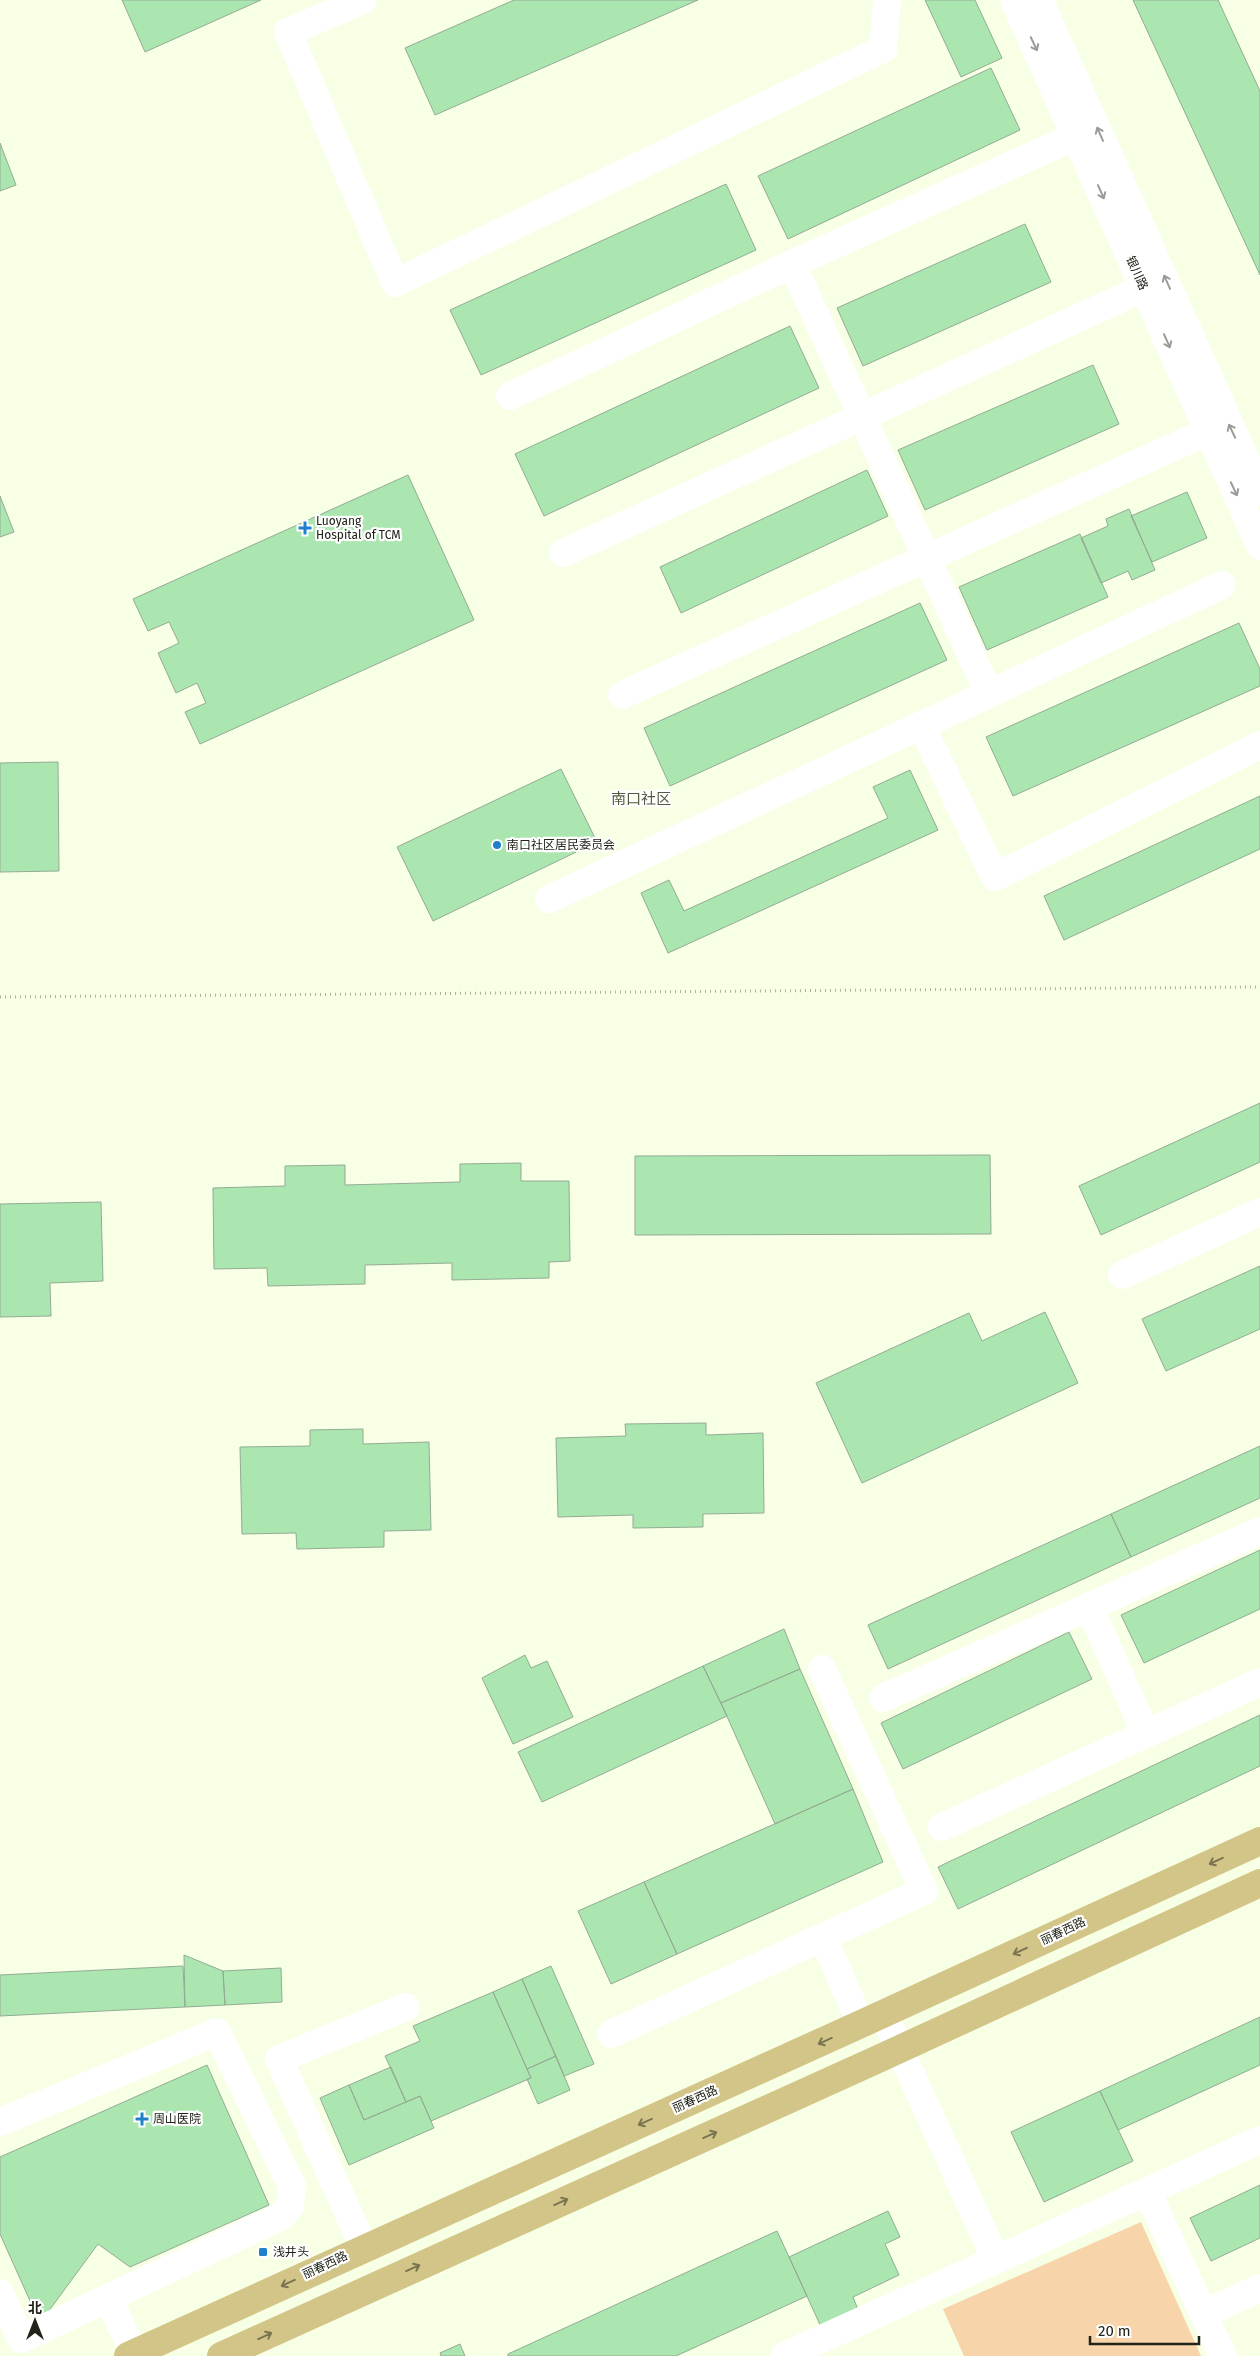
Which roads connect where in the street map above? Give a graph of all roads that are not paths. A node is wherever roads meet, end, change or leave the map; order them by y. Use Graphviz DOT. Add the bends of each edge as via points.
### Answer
graph roads {
  1 [pos="363,0"];
  2 [pos="887,0"];
  3 [pos="1014,0"];
  4 [pos="1039,0"];
  5 [pos="1076,136"];
  6 [pos="792,264"];
  7 [pos="1144,288"];
  8 [pos="510,396"];
  9 [pos="862,417"];
  10 [pos="1207,432"];
  11 [pos="1260,491"];
  12 [pos="1260,546"];
  13 [pos="562,553"];
  14 [pos="926,558"];
  15 [pos="1222,585"];
  16 [pos="989,694"];
  17 [pos="622,696"];
  18 [pos="921,725"];
  19 [pos="1260,745"];
  20 [pos="549,899"];
  21 [pos="1260,1212"];
  22 [pos="1122,1275"];
  23 [pos="1260,1531"];
  24 [pos="1089,1606"];
  25 [pos="822,1669"];
  26 [pos="1260,1682"];
  27 [pos="883,1698"];
  28 [pos="1146,1734"];
  29 [pos="942,1827"];
  30 [pos="1260,1840"];
  31 [pos="1260,1883"];
  32 [pos="823,1937"];
  33 [pos="406,2007"];
  34 [pos="872,2019"];
  35 [pos="611,2034"];
  36 [pos="900,2049"];
  37 [pos="0,2122"];
  38 [pos="1260,2140"];
  39 [pos="1147,2191"];
  40 [pos="364,2248"];
  41 [pos="996,2260"];
  42 [pos="1260,2288"];
  43 [pos="0,2293"];
  44 [pos="108,2298"];
  45 [pos="1203,2314"];
  46 [pos="131,2355"];
  47 [pos="221,2356"];
  48 [pos="784,2356"];
  49 [pos="1223,2356"];
  1 -- 2 [label="street" via="288,32 395,283 884,50"];
  3 -- 5 [label="street, 银川路, one-way"];
  11 -- 4 [label="street, 银川路, one-way"];
  5 -- 6 [label="street"];
  5 -- 7 [label="street, 银川路, one-way"];
  6 -- 8 [label="street"];
  6 -- 9 [label="street"];
  7 -- 9 [label="street"];
  7 -- 10 [label="street, 银川路, one-way"];
  9 -- 13 [label="street"];
  9 -- 14 [label="street"];
  10 -- 12 [label="street, 银川路, one-way"];
  10 -- 14 [label="street"];
  14 -- 16 [label="street"];
  14 -- 17 [label="street"];
  15 -- 16 [label="street"];
  16 -- 18 [label="street"];
  18 -- 19 [label="street" via="995,877"];
  18 -- 20 [label="street"];
  21 -- 22 [label="street"];
  23 -- 24 [label="street"];
  24 -- 27 [label="street"];
  24 -- 28 [label="street"];
  25 -- 32 [label="street" via="924,1891"];
  26 -- 28 [label="street"];
  28 -- 29 [label="street"];
  30 -- 34 [label="main road, 丽春西路, one-way"];
  31 -- 36 [label="main road"];
  32 -- 34 [label="street"];
  32 -- 35 [label="street"];
  33 -- 40 [label="street" via="279,2059"];
  34 -- 36 [label="street"];
  34 -- 40 [label="main road, 丽春西路, one-way"];
  36 -- 41 [label="street"];
  47 -- 36 [label="main road, one-way"];
  37 -- 44 [label="street" via="217,2032 292,2186 290,2207 282,2216"];
  38 -- 39 [label="street"];
  39 -- 41 [label="street"];
  39 -- 45 [label="street"];
  40 -- 46 [label="main road, 丽春西路, one-way"];
  41 -- 48 [label="street"];
  42 -- 45 [label="street"];
  43 -- 44 [label="street" via="21,2339"];
  44 -- 46 [label="street"];
  45 -- 49 [label="street"];
}
